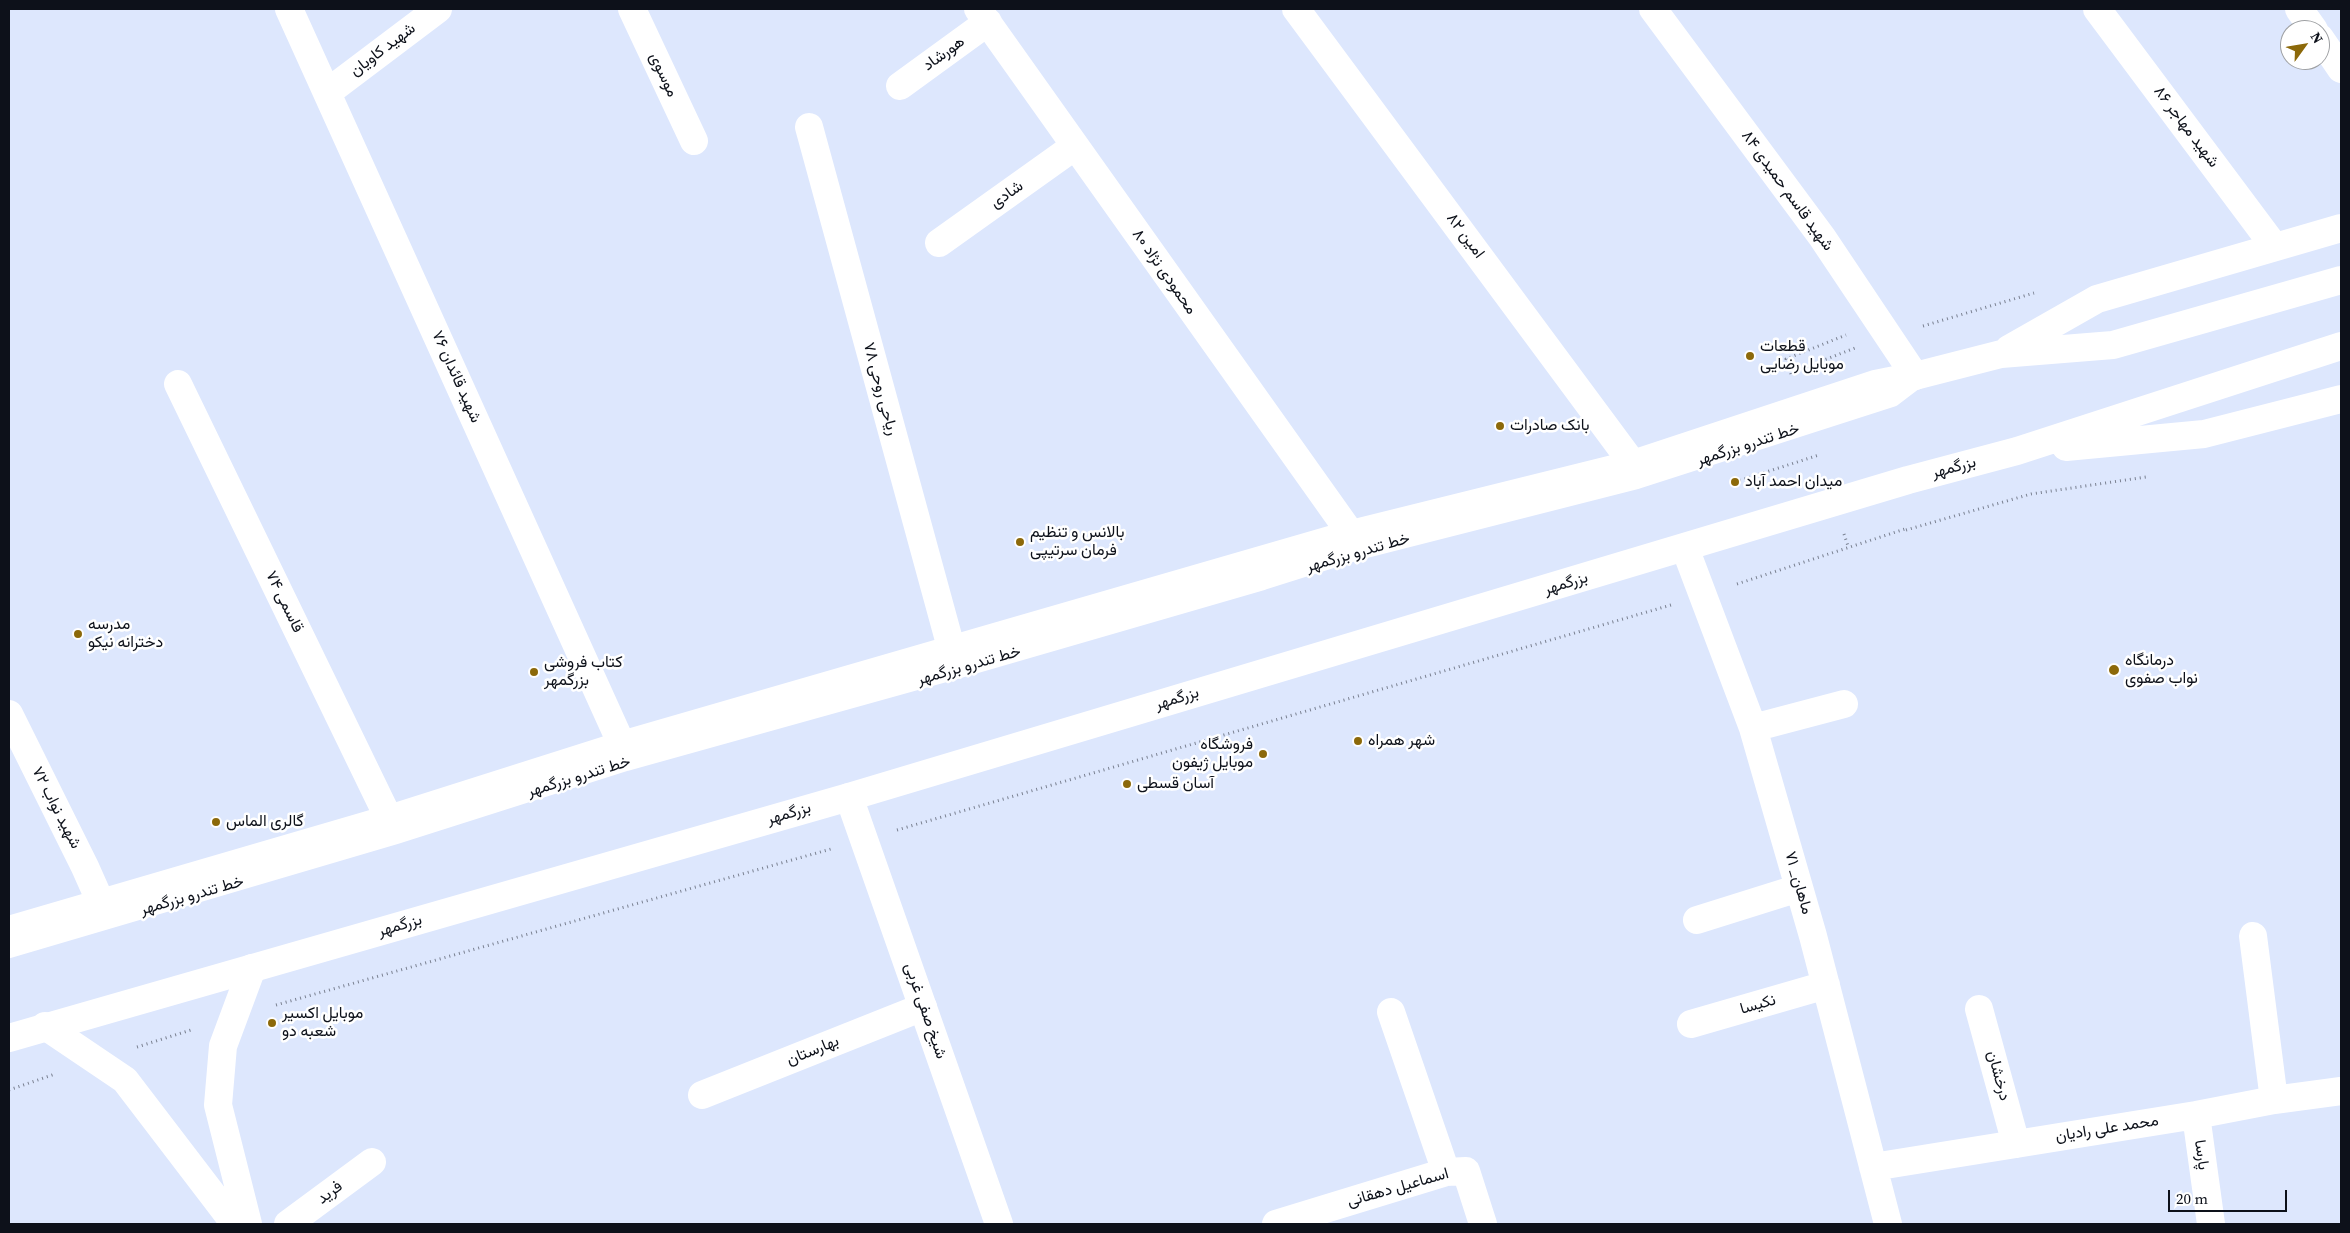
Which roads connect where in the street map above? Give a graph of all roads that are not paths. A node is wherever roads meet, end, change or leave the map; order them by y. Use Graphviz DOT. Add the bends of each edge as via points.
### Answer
graph roads {
  1 [pos="289,9"];
  2 [pos="438,9"];
  3 [pos="632,9"];
  4 [pos="1296,9"];
  5 [pos="1653,9"];
  6 [pos="2097,9"];
  7 [pos="2299,9"];
  8 [pos="983,15"];
  9 [pos="2307,20"];
  10 [pos="2330,53"];
  11 [pos="2341,69"];
  12 [pos="900,86"];
  13 [pos="328,92"];
  14 [pos="809,127"];
  15 [pos="694,141"];
  16 [pos="1075,146"];
  17 [pos="2341,228"];
  18 [pos="939,243"];
  19 [pos="2274,246"];
  20 [pos="2341,280"];
  21 [pos="2341,346"];
  22 [pos="2001,354"];
  23 [pos="1919,375"];
  24 [pos="178,384"];
  25 [pos="2341,399"];
  26 [pos="2017,451"];
  27 [pos="1634,464"];
  28 [pos="1351,534"];
  29 [pos="1685,548"];
  30 [pos="952,651"];
  31 [pos="1844,704"];
  32 [pos="9,714"];
  33 [pos="1752,728"];
  34 [pos="622,745"];
  35 [pos="849,797"];
  36 [pos="389,819"];
  37 [pos="1799,888"];
  38 [pos="100,903"];
  39 [pos="1697,920"];
  40 [pos="9,930"];
  41 [pos="2253,936"];
  42 [pos="9,949"];
  43 [pos="252,968"];
  44 [pos="1826,985"];
  45 [pos="923,1007"];
  46 [pos="1979,1009"];
  47 [pos="1391,1012"];
  48 [pos="1691,1024"];
  49 [pos="45,1026"];
  50 [pos="9,1038"];
  51 [pos="2341,1091"];
  52 [pos="702,1094"];
  53 [pos="2274,1100"];
  54 [pos="2196,1115"];
  55 [pos="2016,1144"];
  56 [pos="372,1162"];
  57 [pos="1873,1167"];
  58 [pos="1446,1172"];
  59 [pos="235,1224"];
  60 [pos="248,1224"];
  61 [pos="288,1224"];
  62 [pos="999,1224"];
  63 [pos="1276,1224"];
  64 [pos="1483,1224"];
  65 [pos="1888,1224"];
  66 [pos="2211,1224"];
  1 -- 13 [label="street, شهید قائدان ۷۶"];
  2 -- 13 [label="street, شهید کاویان"];
  3 -- 15 [label="street, موسوی"];
  4 -- 27 [label="street, امین ۸۲"];
  5 -- 23 [label="street, شهید قاسم حمیدی ۸۴" via="1822,237 1888,336"];
  6 -- 19 [label="street, شهید مهاجر ۸۶"];
  7 -- 9 [label="street"];
  8 -- 12 [label="street, هورشاد"];
  8 -- 16 [label="street, محمودی نژاد ۸۰"];
  10 -- 11 [label="street"];
  13 -- 34 [label="street, شهید قائدان ۷۶"];
  14 -- 30 [label="street, ریاحی روحی ۷۸"];
  16 -- 18 [label="street, شادی"];
  16 -- 28 [label="street, محمودی نژاد ۸۰"];
  17 -- 19 [label="street"];
  19 -- 22 [label="street" via="2096,299"];
  20 -- 22 [label="street" via="2114,345"];
  21 -- 26 [label="street, بزرگمهر"];
  22 -- 23 [label="street"];
  23 -- 27 [label="street" via="1875,384"];
  23 -- 42 [label="lane, خط تندرو بزرگمهر" via="1892,398 1637,480 1358,551 626,762 396,836"];
  24 -- 36 [label="street, قاسمی ۷۴"];
  25 -- 26 [label="street" via="2204,434"];
  26 -- 29 [label="street, بزرگمهر" via="1908,480"];
  27 -- 28 [label="street"];
  28 -- 30 [label="street"];
  29 -- 33 [label="street, ۷۱ _ماهان"];
  29 -- 35 [label="street, بزرگمهر"];
  30 -- 34 [label="street"];
  31 -- 33 [label="street"];
  32 -- 38 [label="street, شهید نواب ۷۲" via="86,867"];
  33 -- 37 [label="street, ۷۱ _ماهان"];
  34 -- 36 [label="street"];
  35 -- 43 [label="street, بزرگمهر"];
  35 -- 45 [label="street, شیخ صفی غربی"];
  36 -- 38 [label="street"];
  37 -- 39 [label="street"];
  37 -- 44 [label="street, ۷۱ _ماهان"];
  38 -- 40 [label="street"];
  41 -- 53 [label="street"];
  43 -- 49 [label="street, بزرگمهر"];
  43 -- 60 [label="street" via="223,1046 218,1105"];
  44 -- 48 [label="street, نکیسا"];
  44 -- 57 [label="street, ۷۱ _ماهان"];
  45 -- 52 [label="street, بهارستان"];
  45 -- 62 [label="street, شیخ صفی غربی"];
  46 -- 55 [label="street, درخشان"];
  47 -- 58 [label="street"];
  49 -- 50 [label="street, بزرگمهر"];
  49 -- 59 [label="street" via="125,1080"];
  51 -- 53 [label="street, محمد علی رادیان"];
  53 -- 54 [label="street, محمد علی رادیان"];
  54 -- 55 [label="street, محمد علی رادیان"];
  54 -- 66 [label="street, پارسا"];
  55 -- 57 [label="street, محمد علی رادیان"];
  56 -- 61 [label="street, فرید"];
  57 -- 65 [label="street, ۷۱ _ماهان"];
  58 -- 63 [label="street, اسماعیل دهقانی"];
  58 -- 64 [label="street, اسماعیل دهقانی" via="1466,1171"];
}
